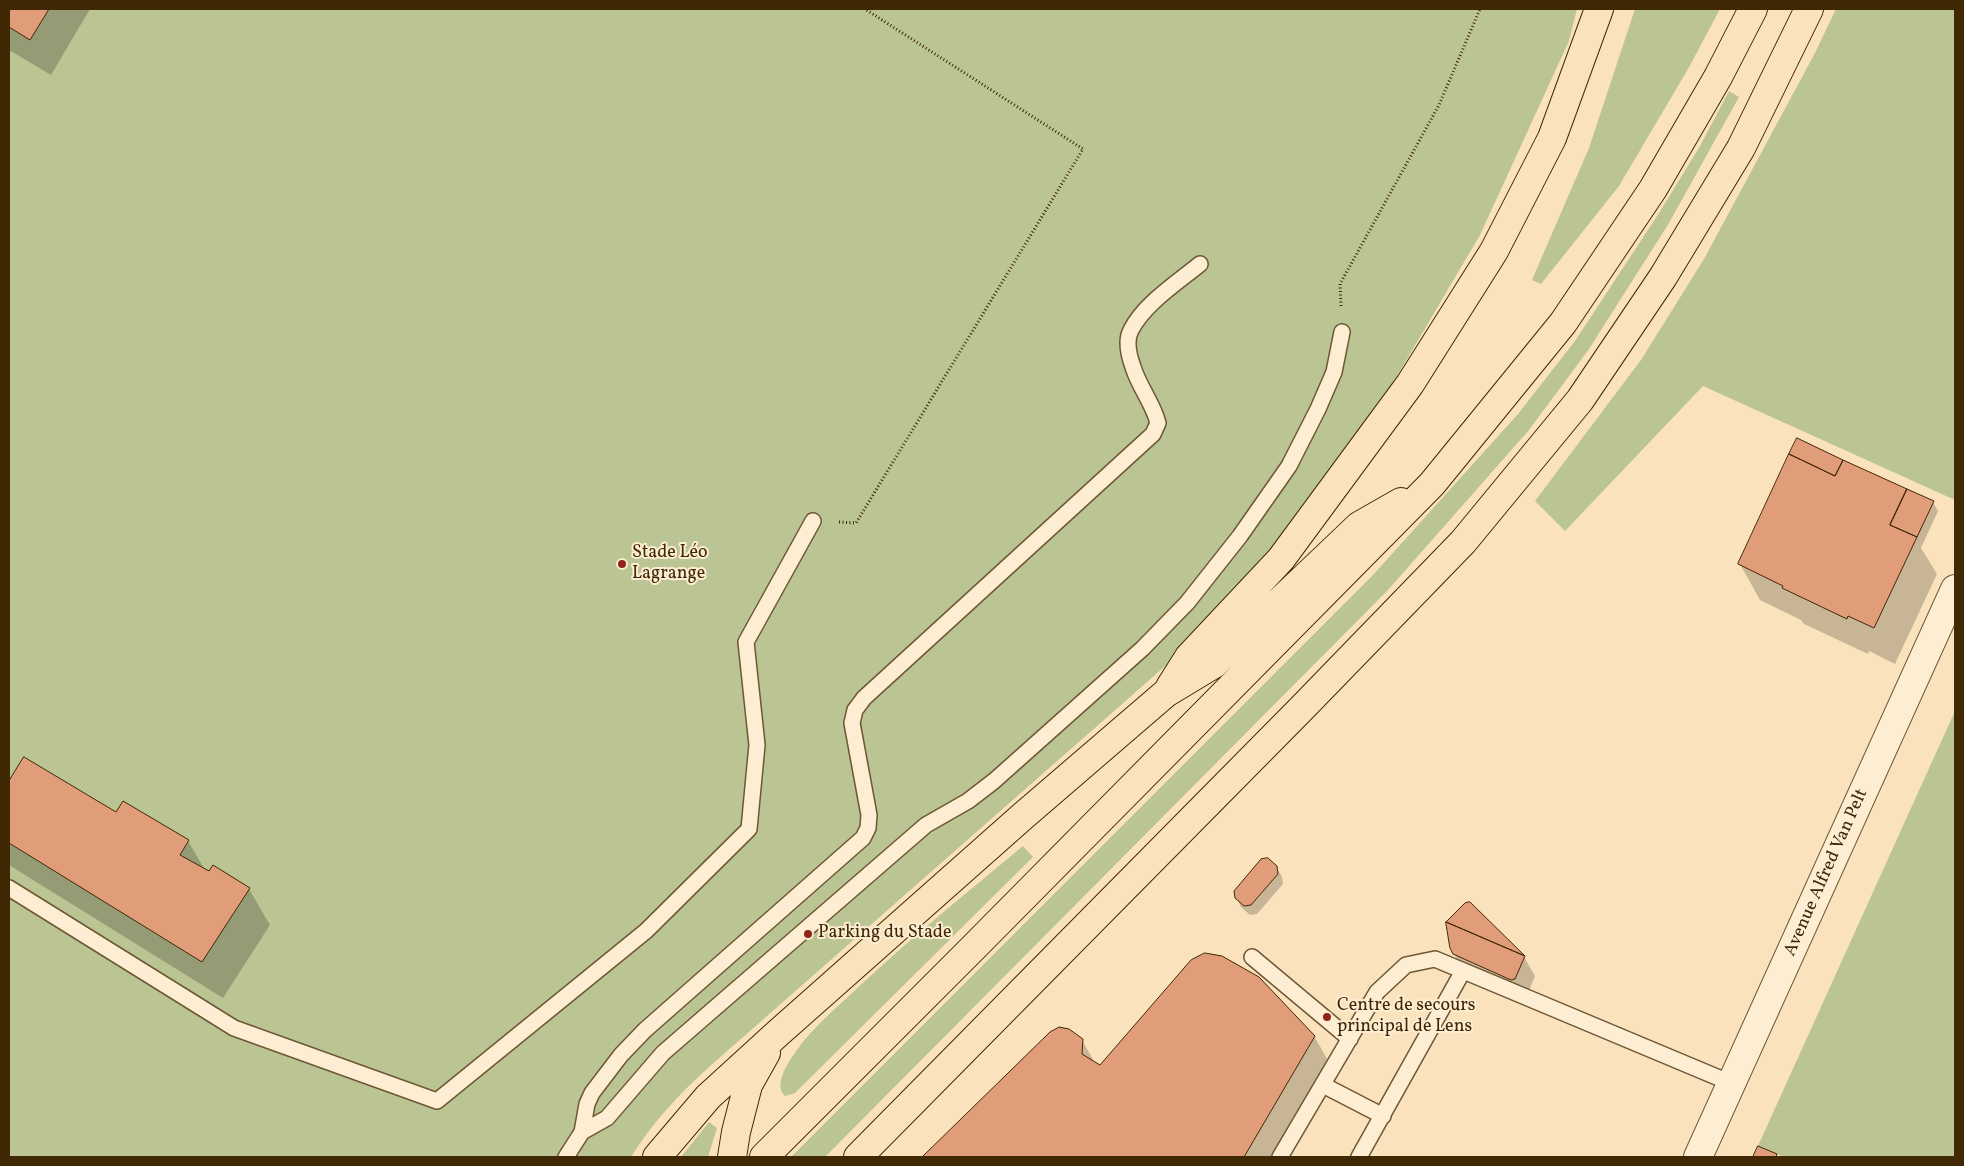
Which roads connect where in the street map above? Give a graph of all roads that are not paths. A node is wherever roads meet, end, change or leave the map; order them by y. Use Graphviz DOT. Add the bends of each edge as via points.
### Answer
graph roads {
  1 [pos="1599,9"];
  2 [pos="1753,9"];
  3 [pos="1809,9"];
  4 [pos="1200,264"];
  5 [pos="1342,332"];
  6 [pos="1432,484"];
  7 [pos="814,521"];
  8 [pos="1955,589"];
  9 [pos="1166,693"];
  10 [pos="9,888"];
  11 [pos="1252,957"];
  12 [pos="1463,971"];
  13 [pos="777,1034"];
  14 [pos="1350,1038"];
  15 [pos="1731,1083"];
  16 [pos="1323,1085"];
  17 [pos="1382,1116"];
  18 [pos="582,1132"];
  19 [pos="566,1157"];
  20 [pos="657,1157"];
  21 [pos="732,1157"];
  22 [pos="764,1157"];
  23 [pos="858,1157"];
  24 [pos="1280,1157"];
  25 [pos="1360,1157"];
  26 [pos="1698,1157"];
  1 -- 9 [label="highway" via="1552,138 1494,251 1421,367 1281,559 1189,657"];
  2 -- 6 [label="highway" via="1654,188 1563,323"];
  3 -- 23 [label="highway" via="1741,148 1663,277 1580,400 1463,542"];
  4 -- 18 [label="lane" via="1144,310 1130,331 1128,349 1134,369 1158,423 1153,434 864,698 855,710 852,723 869,815 863,838 644,1030 592,1093"];
  5 -- 18 [label="lane" via="1334,372 1289,466 1187,603 1142,649 994,781 926,826 663,1053 608,1118"];
  6 -- 9 [label="highway" via="1359,526 1214,664"];
  6 -- 22 [label="highway"];
  7 -- 10 [label="lane" via="746,642 758,745 749,829 646,931 437,1100 234,1028"];
  8 -- 15 [label="street, Avenue Alfred Van Pelt"];
  9 -- 13 [label="highway"];
  11 -- 14 [label="lane"];
  12 -- 14 [label="lane" via="1435,959 1406,965 1377,992"];
  12 -- 15 [label="lane"];
  12 -- 17 [label="lane"];
  13 -- 20 [label="highway" via="708,1097"];
  13 -- 21 [label="highway" via="748,1085"];
  14 -- 16 [label="lane"];
  15 -- 26 [label="street, Avenue Alfred Van Pelt"];
  16 -- 17 [label="lane"];
  16 -- 24 [label="lane"];
  17 -- 25 [label="lane"];
  18 -- 19 [label="lane"];
}
